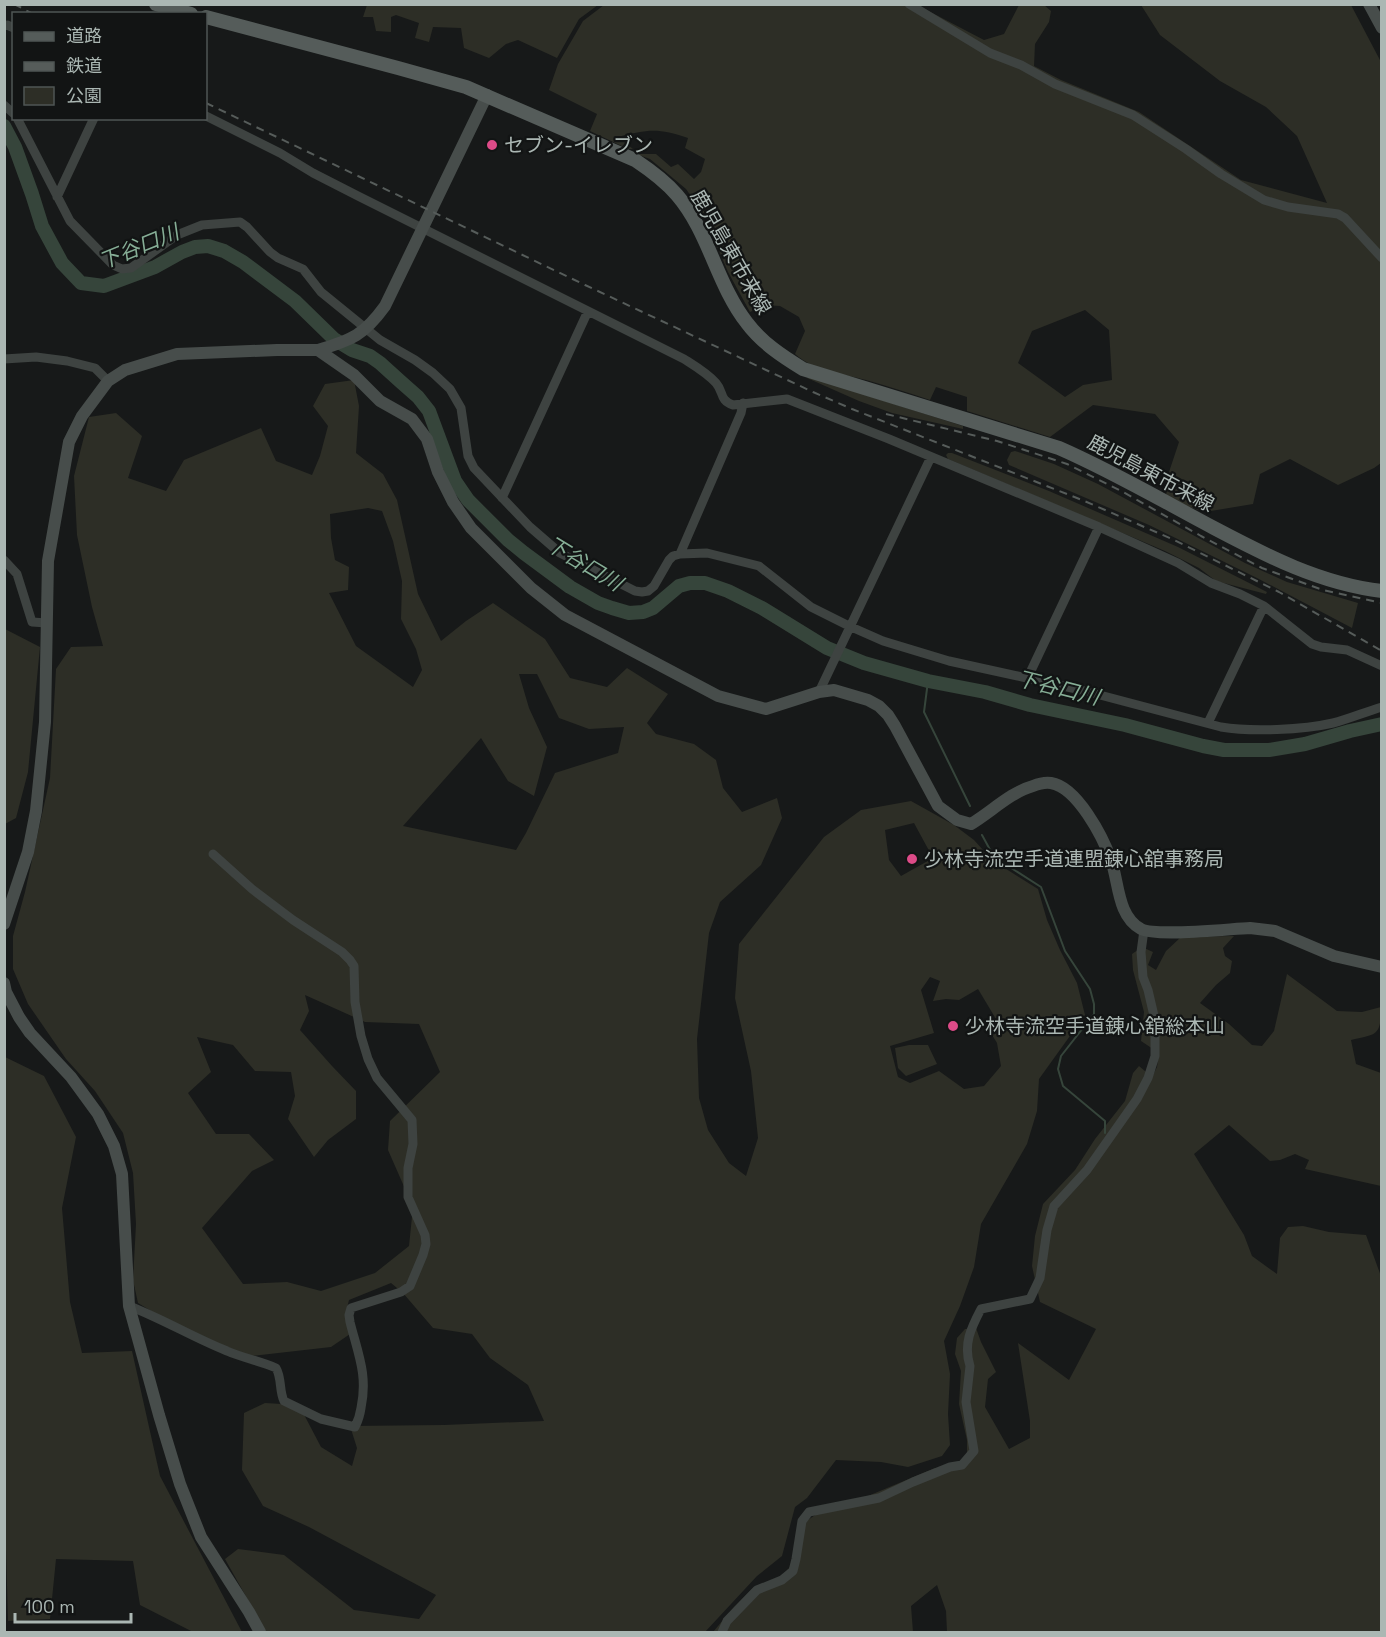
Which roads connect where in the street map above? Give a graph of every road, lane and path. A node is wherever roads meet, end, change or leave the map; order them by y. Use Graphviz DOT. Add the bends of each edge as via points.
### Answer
graph roads {
  1 [pos="156,4"];
  2 [pos="909,4"];
  3 [pos="1369,4"];
  4 [pos="184,12"];
  5 [pos="207,17"];
  6 [pos="1382,27"];
  7 [pos="487,95"];
  8 [pos="207,116"];
  9 [pos="18,120"];
  10 [pos="93,120"];
  11 [pos="57,197"];
  12 [pos="423,229"];
  13 [pos="1382,258"];
  14 [pos="588,311"];
  15 [pos="368,328"];
  16 [pos="318,350"];
  17 [pos="4,359"];
  18 [pos="108,381"];
  19 [pos="743,403"];
  20 [pos="931,457"];
  21 [pos="502,498"];
  22 [pos="1100,527"];
  23 [pos="681,554"];
  24 [pos="4,560"];
  25 [pos="1382,591"];
  26 [pos="1264,606"];
  27 [pos="47,623"];
  28 [pos="847,631"];
  29 [pos="1382,666"];
  30 [pos="1028,677"];
  31 [pos="819,692"];
  32 [pos="1382,708"];
  33 [pos="1208,723"];
  34 [pos="213,854"];
  35 [pos="4,924"];
  36 [pos="1144,930"];
  37 [pos="1382,967"];
  38 [pos="4,983"];
  39 [pos="129,1306"];
  40 [pos="260,1632"];
  41 [pos="722,1632"];
  1 -- 4 [label="main road"];
  2 -- 13 [label="street" via="990,53 1133,115 1264,200 1338,214"];
  3 -- 6 [label="street"];
  5 -- 7 [label="main road, 鹿児島東市来線"];
  7 -- 12 [label="street"];
  7 -- 25 [label="main road, 鹿児島東市来線" via="610,148 658,176 690,213 733,304 747,323 762,341 803,369 1059,448 1276,560 1318,576"];
  8 -- 12 [label="street"];
  9 -- 11 [label="street"];
  10 -- 11 [label="street"];
  11 -- 15 [label="street" via="70,221 113,265 122,269 131,268 193,228 240,222 278,258 303,269 321,292"];
  12 -- 14 [label="street"];
  12 -- 15 [label="street" via="385,306"];
  14 -- 19 [label="street" via="684,359 719,386 722,399 733,405"];
  14 -- 21 [label="street"];
  15 -- 16 [label="street" via="343,343"];
  15 -- 21 [label="street" via="450,389 461,408 468,456"];
  16 -- 18 [label="street" via="177,354 125,370"];
  16 -- 31 [label="street" via="354,375 380,401 412,419 427,439 438,472 471,528 531,588 565,615 718,696 766,709"];
  17 -- 18 [label="street" via="36,357 67,361 95,368"];
  18 -- 27 [label="street" via="82,416 69,442 48,561"];
  19 -- 20 [label="street" via="787,399"];
  19 -- 23 [label="street"];
  20 -- 22 [label="street"];
  20 -- 28 [label="street"];
  21 -- 23 [label="street" via="560,553 635,591 648,591 669,560"];
  22 -- 26 [label="street" via="1178,562 1211,584"];
  22 -- 30 [label="street"];
  23 -- 28 [label="street" via="707,553 759,566"];
  24 -- 27 [label="street" via="17,574 32,622"];
  26 -- 29 [label="street" via="1312,644 1347,650"];
  26 -- 33 [label="street"];
  27 -- 35 [label="street" via="45,722 36,811 28,852"];
  28 -- 30 [label="street" via="949,661"];
  28 -- 31 [label="street"];
  30 -- 33 [label="street"];
  31 -- 36 [label="street" via="834,690 879,706 895,726 938,806 957,820 971,824 1019,790 1035,785 1051,783 1069,793 1088,815 1111,859 1124,911"];
  32 -- 33 [label="street" via="1330,723 1286,729 1236,729"];
  34 -- 39 [label="street" via="284,914 342,952 354,966 355,1002 369,1059 377,1078 412,1120 408,1197 426,1244 410,1286 351,1308 350,1322 364,1376 355,1427 321,1419 284,1401 276,1368 229,1352"];
  36 -- 37 [label="street" via="1263,929 1334,956"];
  36 -- 41 [label="street" via="1143,977 1155,1020 1155,1056 1148,1078 1087,1170 1054,1206 1040,1278 1030,1299 981,1309 972,1325 968,1336 966,1402 974,1451 962,1465 879,1498 809,1512 802,1521 792,1571 782,1580 757,1590 727,1621"];
  38 -- 39 [label="street" via="19,1017 71,1077 98,1114 114,1146 122,1174"];
  39 -- 40 [label="street" via="180,1484 201,1537"];
}
